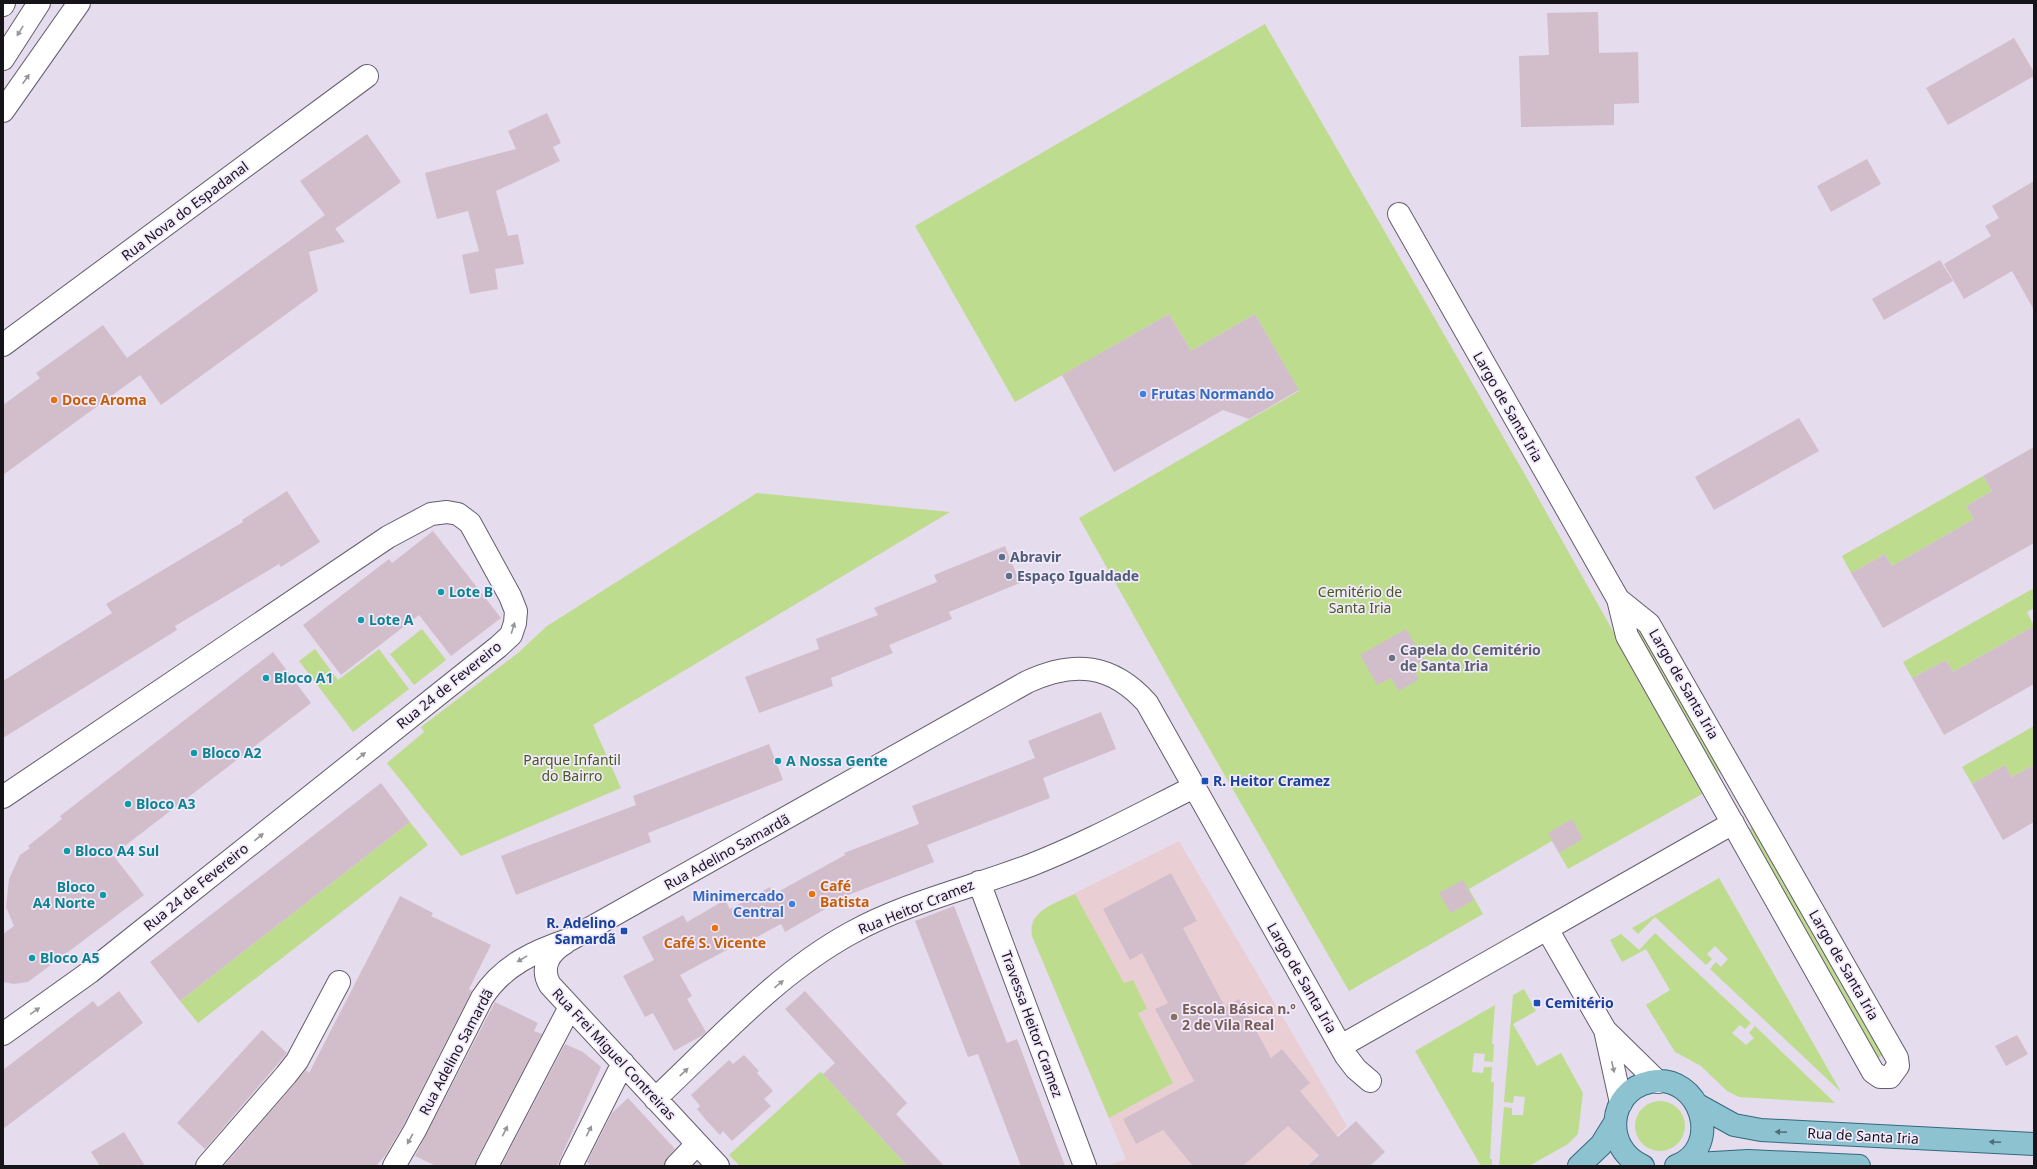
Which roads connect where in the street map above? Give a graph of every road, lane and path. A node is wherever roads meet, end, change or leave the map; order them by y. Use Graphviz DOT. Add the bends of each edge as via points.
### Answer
graph roads {
  1 [pos="39,3"];
  2 [pos="73,3"];
  3 [pos="79,3"];
  4 [pos="56,36"];
  5 [pos="3,59"];
  6 [pos="367,76"];
  7 [pos="3,111"];
  8 [pos="1398,214"];
  9 [pos="3,345"];
  10 [pos="1618,599"];
  11 [pos="1147,703"];
  12 [pos="1194,787"];
  13 [pos="3,797"];
  14 [pos="1733,823"];
  15 [pos="979,882"];
  16 [pos="1547,929"];
  17 [pos="571,939"];
  18 [pos="339,982"];
  19 [pos="570,1007"];
  20 [pos="1605,1030"];
  21 [pos="3,1034"];
  22 [pos="1341,1046"];
  23 [pos="623,1064"];
  24 [pos="1370,1081"];
  25 [pos="1658,1082"];
  26 [pos="655,1099"];
  27 [pos="1621,1103"];
  28 [pos="1698,1105"];
  29 [pos="1614,1124"];
  30 [pos="698,1144"];
  31 [pos="2034,1144"];
  32 [pos="207,1166"];
  33 [pos="394,1166"];
  34 [pos="487,1166"];
  35 [pos="571,1166"];
  36 [pos="676,1166"];
  37 [pos="718,1166"];
  38 [pos="1085,1166"];
  39 [pos="1579,1166"];
  40 [pos="1643,1166"];
  41 [pos="1677,1166"];
  42 [pos="1859,1166"];
  1 -- 5 [label="street, one-way"];
  2 -- 4 [label="street"];
  3 -- 4 [label="street"];
  7 -- 4 [label="street, one-way"];
  6 -- 9 [label="street, Rua Nova do Espadanal"];
  8 -- 10 [label="street, Largo de Santa Iria"];
  10 -- 14 [label="street, Largo de Santa Iria" via="1627,636"];
  10 -- 14 [label="street, Largo de Santa Iria" via="1649,624 1897,1058 1898,1066 1894,1074 1880,1077 1873,1072"];
  11 -- 12 [label="street, Largo de Santa Iria"];
  11 -- 17 [label="street, Rua Adelino Samardã" via="1126,683 1100,671 1071,668 1035,678"];
  12 -- 15 [label="street, Rua Heitor Cramez" via="1058,854"];
  12 -- 22 [label="street, Largo de Santa Iria"];
  21 -- 13 [label="street, Rua 24 de Fevereiro, one-way" via="90,972 498,647 511,635 516,611 470,524 458,514 431,514 388,537"];
  14 -- 16 [label="street, Largo de Santa Iria"];
  26 -- 15 [label="street, Rua Heitor Cramez, one-way" via="768,992 851,933 892,914"];
  15 -- 38 [label="street, Travessa Heitor Cramez"];
  16 -- 20 [label="street"];
  16 -- 22 [label="street, Largo de Santa Iria"];
  17 -- 19 [label="street, Rua Frei Miguel Contreiras" via="553,952 545,969 550,985"];
  17 -- 33 [label="street, Rua Adelino Samardã, one-way" via="527,956 505,970 490,987"];
  18 -- 32 [label="street" via="297,1061"];
  19 -- 23 [label="street, Rua Frei Miguel Contreiras"];
  34 -- 19 [label="street, one-way"];
  20 -- 25 [label="street"];
  20 -- 27 [label="street, one-way"];
  22 -- 24 [label="street" via="1351,1063"];
  23 -- 26 [label="street, Rua Frei Miguel Contreiras"];
  35 -- 23 [label="street, one-way"];
  25 -- 27 [label="main road" via="1637,1087"];
  25 -- 28 [label="main road" via="1678,1086 1690,1094"];
  26 -- 30 [label="street, Rua Frei Miguel Contreiras"];
  27 -- 29 [label="main road"];
  31 -- 28 [label="main road, Rua de Santa Iria, one-way" via="1760,1130 1734,1125"];
  28 -- 41 [label="main road" via="1703,1132 1698,1146 1690,1157"];
  29 -- 39 [label="main road" via="1598,1149"];
  29 -- 40 [label="main road" via="1616,1139 1623,1153"];
  30 -- 36 [label="street"];
  30 -- 37 [label="street, Rua Frei Miguel Contreiras"];
  41 -- 42 [label="main road" via="1748,1161"];
}
